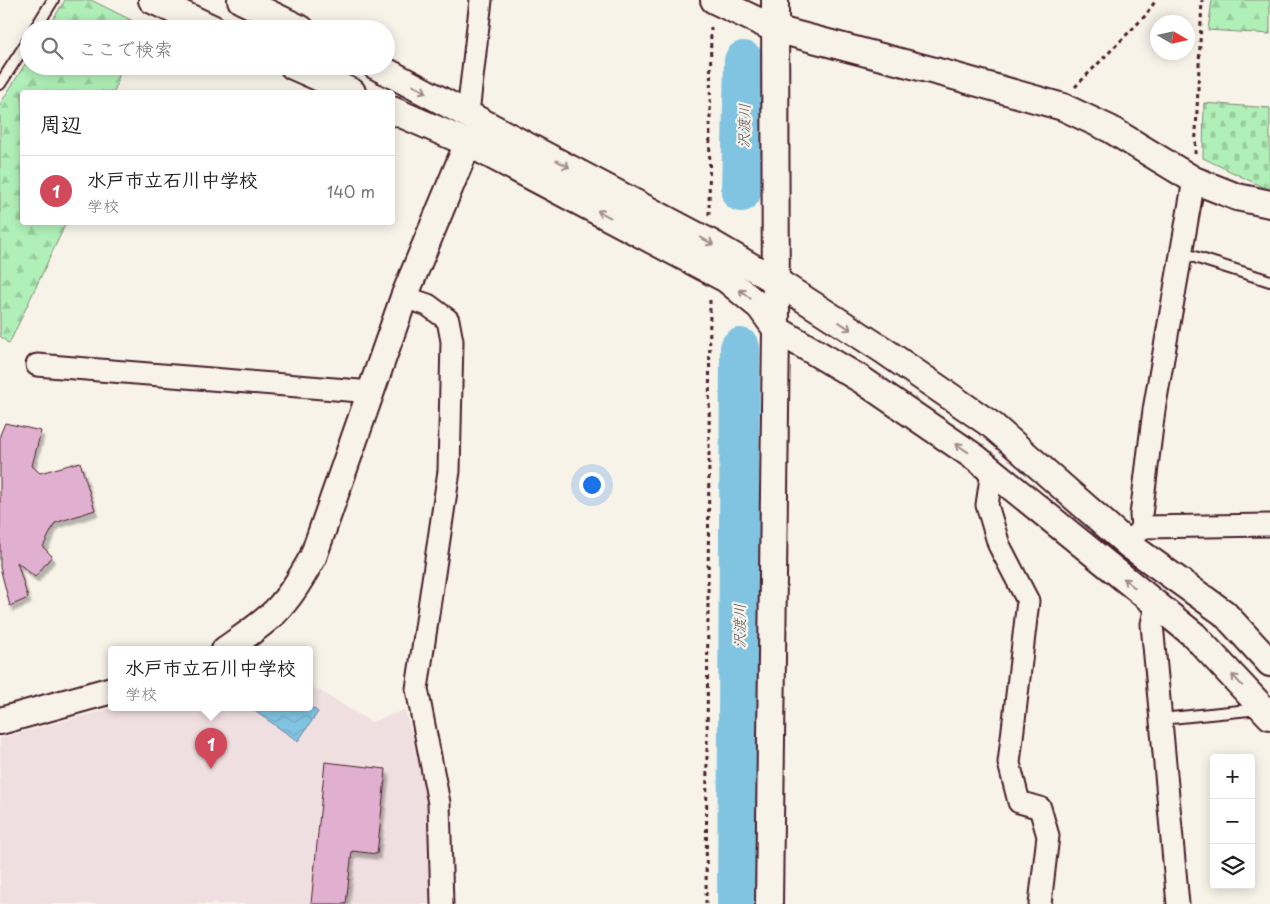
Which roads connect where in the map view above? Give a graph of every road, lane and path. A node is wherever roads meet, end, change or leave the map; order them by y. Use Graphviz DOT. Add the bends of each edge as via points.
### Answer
graph roads {
  1 [pos="53,0"];
  2 [pos="152,0"];
  3 [pos="241,0"];
  4 [pos="481,0"];
  5 [pos="775,0"];
  6 [pos="1156,0"];
  7 [pos="1202,0"];
  8 [pos="712,11"];
  9 [pos="41,20"];
  10 [pos="195,20"];
  11 [pos="282,20"];
  12 [pos="775,29"];
  13 [pos="20,53"];
  14 [pos="313,75"];
  15 [pos="394,75"];
  16 [pos="0,84"];
  17 [pos="347,90"];
  18 [pos="1063,107"];
  19 [pos="395,111"];
  20 [pos="468,113"];
  21 [pos="468,143"];
  22 [pos="1194,180"];
  23 [pos="1270,204"];
  24 [pos="709,215"];
  25 [pos="1182,253"];
  26 [pos="776,280"];
  27 [pos="1270,281"];
  28 [pos="710,292"];
  29 [pos="404,298"];
  30 [pos="776,328"];
  31 [pos="37,365"];
  32 [pos="372,392"];
  33 [pos="992,471"];
  34 [pos="1270,525"];
  35 [pos="1135,536"];
  36 [pos="1156,605"];
  37 [pos="231,646"];
  38 [pos="1270,663"];
  39 [pos="108,691"];
  40 [pos="1267,712"];
  41 [pos="1161,719"];
  42 [pos="0,721"];
  43 [pos="442,904"];
  44 [pos="706,904"];
  45 [pos="769,904"];
  46 [pos="1040,904"];
  47 [pos="1178,904"];
  1 -- 9 [label="lane"];
  2 -- 10 [label="street"];
  3 -- 11 [label="street"];
  4 -- 20 [label="street"];
  5 -- 12 [label="street"];
  6 -- 18 [label="path" via="1146,15 1075,86"];
  7 -- 22 [label="path"];
  8 -- 12 [label="street"];
  8 -- 24 [label="path"];
  12 -- 18 [label="street"];
  12 -- 26 [label="street"];
  13 -- 16 [label="lane"];
  14 -- 17 [label="street"];
  15 -- 20 [label="street, one-way"];
  18 -- 22 [label="street" via="1110,129"];
  19 -- 21 [label="street"];
  20 -- 26 [label="street, one-way"];
  21 -- 29 [label="street"];
  30 -- 21 [label="street, one-way" via="760,307 726,279"];
  22 -- 23 [label="street" via="1237,197"];
  22 -- 25 [label="street"];
  25 -- 27 [label="lane"];
  25 -- 35 [label="street" via="1154,410 1142,515"];
  26 -- 30 [label="street"];
  26 -- 35 [label="street, one-way" via="993,426"];
  28 -- 44 [label="path"];
  29 -- 32 [label="street"];
  29 -- 43 [label="street" via="428,306 448,320 452,341 449,471 417,689 439,803"];
  33 -- 30 [label="street, one-way" via="862,380"];
  30 -- 45 [label="street"];
  31 -- 32 [label="street"];
  32 -- 37 [label="street" via="314,557 276,611"];
  36 -- 33 [label="street, one-way"];
  33 -- 46 [label="street" via="987,506 999,545 1028,601 1009,762 1019,802 1040,808 1048,836"];
  34 -- 35 [label="street"];
  35 -- 38 [label="street" via="1224,613"];
  40 -- 36 [label="street, one-way" via="1194,635"];
  36 -- 41 [label="street" via="1152,624"];
  39 -- 42 [label="street"];
  40 -- 41 [label="lane"];
  41 -- 47 [label="street"];
}
